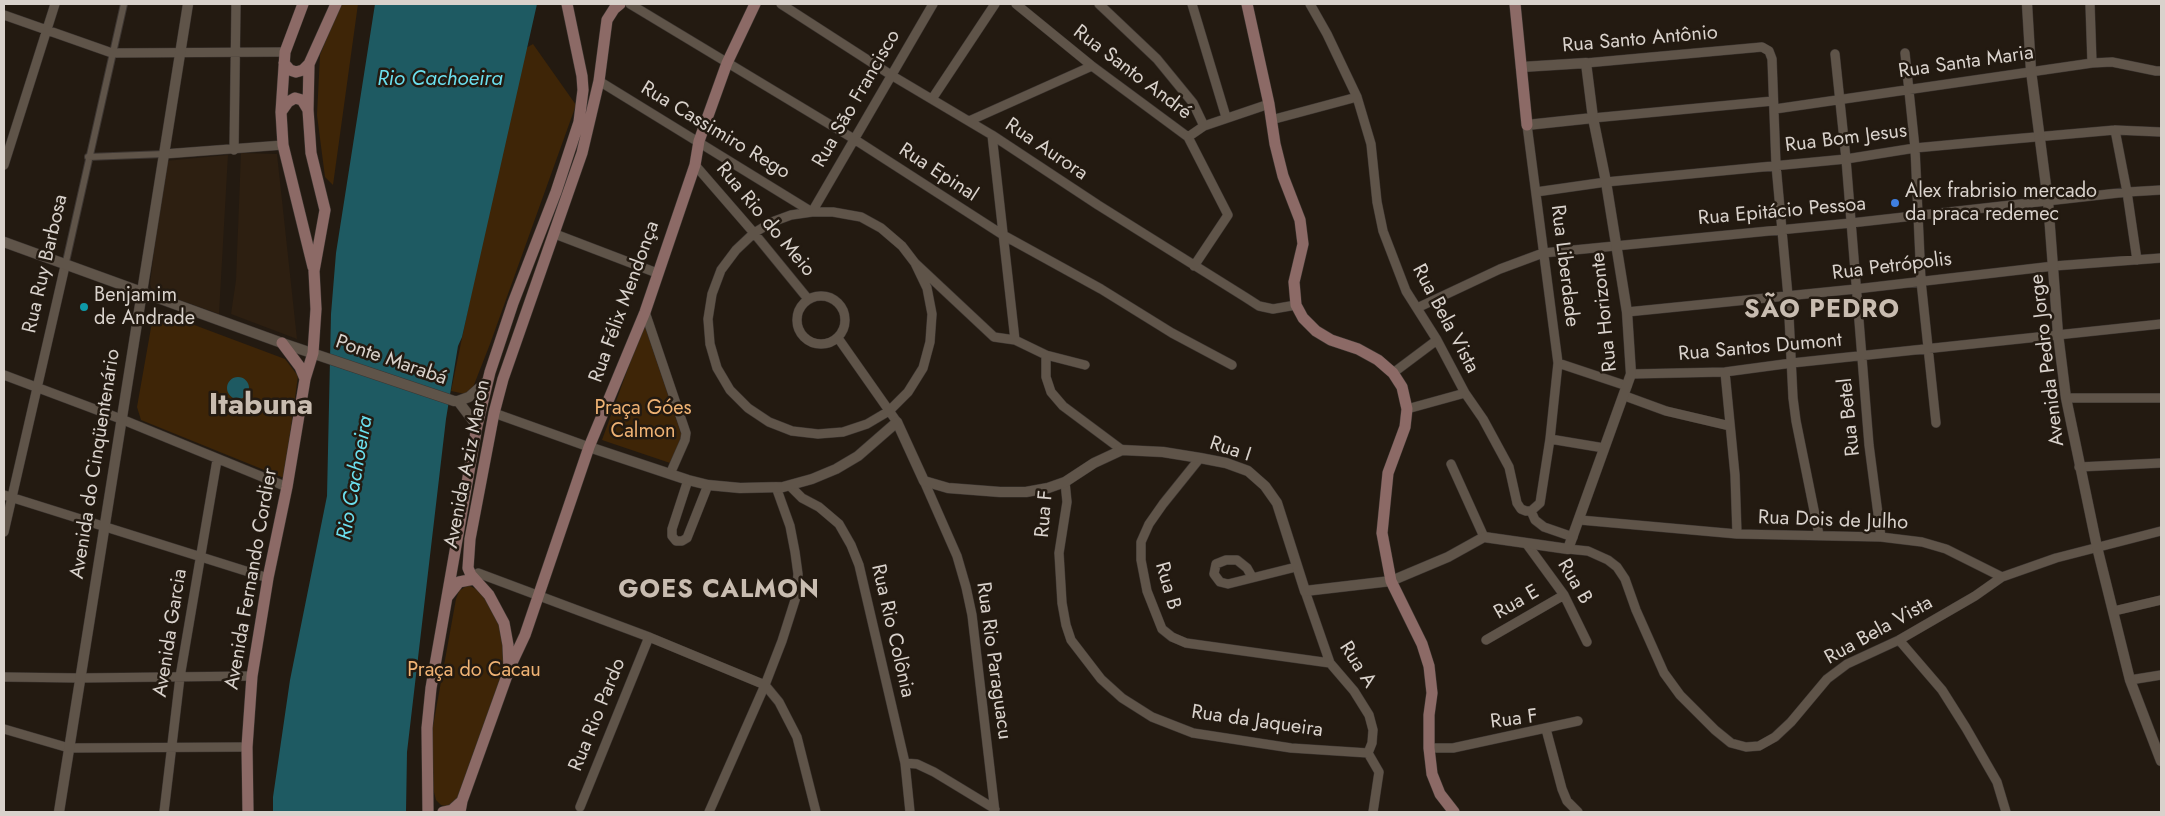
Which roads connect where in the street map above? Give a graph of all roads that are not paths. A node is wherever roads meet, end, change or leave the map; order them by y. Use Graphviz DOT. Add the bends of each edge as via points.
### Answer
graph roads {
  1 [pos="54,4"];
  2 [pos="124,4"];
  3 [pos="188,4"];
  4 [pos="236,4"];
  5 [pos="302,4"];
  6 [pos="336,4"];
  7 [pos="567,4"];
  8 [pos="620,4"];
  9 [pos="630,4"];
  10 [pos="755,4"];
  11 [pos="781,4"];
  12 [pos="933,4"];
  13 [pos="995,4"];
  14 [pos="1016,4"];
  15 [pos="1099,4"];
  16 [pos="1192,4"];
  17 [pos="1247,4"];
  18 [pos="1310,4"];
  19 [pos="1515,4"];
  20 [pos="2027,4"];
  21 [pos="2090,4"];
  22 [pos="4,15"];
  23 [pos="45,31"];
  24 [pos="234,52"];
  25 [pos="112,53"];
  26 [pos="1905,53"];
  27 [pos="180,54"];
  28 [pos="1835,54"];
  29 [pos="284,57"];
  30 [pos="727,63"];
  31 [pos="1586,63"];
  32 [pos="2092,63"];
  33 [pos="309,64"];
  34 [pos="1092,66"];
  35 [pos="1522,67"];
  36 [pos="2161,70"];
  37 [pos="2031,71"];
  38 [pos="891,75"];
  39 [pos="599,81"];
  40 [pos="1908,90"];
  41 [pos="1357,97"];
  42 [pos="1841,98"];
  43 [pos="932,99"];
  44 [pos="1269,104"];
  45 [pos="1774,105"];
  46 [pos="308,110"];
  47 [pos="281,112"];
  48 [pos="1226,117"];
  49 [pos="1593,118"];
  50 [pos="1271,120"];
  51 [pos="969,121"];
  52 [pos="1528,125"];
  53 [pos="1204,126"];
  54 [pos="2115,130"];
  55 [pos="2161,132"];
  56 [pos="992,135"];
  57 [pos="1188,137"];
  58 [pos="2039,137"];
  59 [pos="854,139"];
  60 [pos="699,141"];
  61 [pos="283,145"];
  62 [pos="1915,148"];
  63 [pos="234,150"];
  64 [pos="164,154"];
  65 [pos="88,157"];
  66 [pos="1846,159"];
  67 [pos="4,165"];
  68 [pos="695,165"];
  69 [pos="1776,165"];
  70 [pos="1606,182"];
  71 [pos="2161,190"];
  72 [pos="1536,192"];
  73 [pos="2127,192"];
  74 [pos="2048,201"];
  75 [pos="812,212"];
  76 [pos="1918,216"];
  77 [pos="1851,224"];
  78 [pos="1782,229"];
  79 [pos="754,233"];
  80 [pos="555,234"];
  81 [pos="1003,235"];
  82 [pos="4,242"];
  83 [pos="1616,246"];
  84 [pos="1543,253"];
  85 [pos="2161,258"];
  86 [pos="2137,260"];
  87 [pos="915,263"];
  88 [pos="65,266"];
  89 [pos="1194,266"];
  90 [pos="2054,266"];
  91 [pos="314,271"];
  92 [pos="658,273"];
  93 [pos="1921,280"];
  94 [pos="1856,289"];
  95 [pos="142,293"];
  96 [pos="1788,296"];
  97 [pos="808,299"];
  98 [pos="1296,305"];
  99 [pos="1417,308"];
  100 [pos="645,312"];
  101 [pos="1627,312"];
  102 [pos="2161,324"];
  103 [pos="2058,334"];
  104 [pos="838,338"];
  105 [pos="1015,340"];
  106 [pos="1437,340"];
  107 [pos="282,344"];
  108 [pos="1928,349"];
  109 [pos="313,353"];
  110 [pos="1046,355"];
  111 [pos="1861,356"];
  112 [pos="1792,363"];
  113 [pos="1558,364"];
  114 [pos="1085,365"];
  115 [pos="1232,365"];
  116 [pos="1726,372"];
  117 [pos="1393,373"];
  118 [pos="1631,374"];
  119 [pos="4,375"];
  120 [pos="305,379"];
  121 [pos="487,380"];
  122 [pos="36,388"];
  123 [pos="1626,391"];
  124 [pos="1465,393"];
  125 [pos="2066,398"];
  126 [pos="2161,398"];
  127 [pos="456,401"];
  128 [pos="1407,408"];
  129 [pos="889,411"];
  130 [pos="494,413"];
  131 [pos="121,419"];
  132 [pos="897,422"];
  133 [pos="1936,423"];
  134 [pos="477,426"];
  135 [pos="1730,426"];
  136 [pos="1550,439"];
  137 [pos="589,447"];
  138 [pos="1604,448"];
  139 [pos="1122,450"];
  140 [pos="1200,458"];
  141 [pos="217,460"];
  142 [pos="2161,463"];
  143 [pos="1451,464"];
  144 [pos="2079,467"];
  145 [pos="670,474"];
  146 [pos="688,480"];
  147 [pos="924,481"];
  148 [pos="1065,482"];
  149 [pos="708,485"];
  150 [pos="790,486"];
  151 [pos="287,487"];
  152 [pos="776,487"];
  153 [pos="8,496"];
  154 [pos="1531,511"];
  155 [pos="1580,520"];
  156 [pos="104,528"];
  157 [pos="2161,531"];
  158 [pos="4,532"];
  159 [pos="1737,534"];
  160 [pos="1819,535"];
  161 [pos="1484,537"];
  162 [pos="1573,537"];
  163 [pos="1881,537"];
  164 [pos="1526,543"];
  165 [pos="2097,547"];
  166 [pos="1568,549"];
  167 [pos="200,558"];
  168 [pos="1296,567"];
  169 [pos="476,576"];
  170 [pos="1252,577"];
  171 [pos="2002,577"];
  172 [pos="268,578"];
  173 [pos="1391,581"];
  174 [pos="1305,591"];
  175 [pos="539,595"];
  176 [pos="1564,595"];
  177 [pos="2161,600"];
  178 [pos="445,601"];
  179 [pos="2114,612"];
  180 [pos="1066,625"];
  181 [pos="649,637"];
  182 [pos="1486,640"];
  183 [pos="1899,640"];
  184 [pos="1587,642"];
  185 [pos="1330,663"];
  186 [pos="509,670"];
  187 [pos="2161,675"];
  188 [pos="252,676"];
  189 [pos="4,677"];
  190 [pos="180,677"];
  191 [pos="80,678"];
  192 [pos="2130,680"];
  193 [pos="765,685"];
  194 [pos="1578,722"];
  195 [pos="4,728"];
  196 [pos="1546,729"];
  197 [pos="2158,743"];
  198 [pos="247,747"];
  199 [pos="69,748"];
  200 [pos="172,748"];
  201 [pos="1429,748"];
  202 [pos="1368,753"];
  203 [pos="2161,761"];
  204 [pos="904,762"];
  205 [pos="461,806"];
  206 [pos="428,807"];
  207 [pos="580,807"];
  208 [pos="995,811"];
  209 [pos="59,812"];
  210 [pos="164,812"];
  211 [pos="248,812"];
  212 [pos="441,812"];
  213 [pos="709,812"];
  214 [pos="816,812"];
  215 [pos="910,812"];
  216 [pos="1373,812"];
  217 [pos="1454,812"];
  218 [pos="1578,812"];
  219 [pos="2006,812"];
  1 -- 23 [label="street"];
  2 -- 25 [label="street, Rua Ruy Barbosa"];
  3 -- 27 [label="street, Avenida do Cinqüentenário"];
  4 -- 24 [label="street"];
  5 -- 29 [label="main road"];
  6 -- 33 [label="main road"];
  7 -- 121 [label="main road, Avenida Aziz Maron" via="582,76 579,122"];
  8 -- 39 [label="main road, Avenida Aziz Maron" via="607,20"];
  9 -- 30 [label="street, Rua Epinal"];
  10 -- 30 [label="main road, Rua Félix Mendonça"];
  11 -- 38 [label="street, Rua Aurora"];
  12 -- 38 [label="street, Rua São Francisco"];
  13 -- 43 [label="street"];
  14 -- 34 [label="street, Rua Santo André"];
  15 -- 53 [label="street" via="1157,58 1193,103"];
  16 -- 48 [label="street"];
  17 -- 44 [label="main road"];
  18 -- 41 [label="street, Rua Bela Vista"];
  19 -- 35 [label="main road, Rua Liberdade"];
  20 -- 37 [label="street, Avenida Pedro Jorge"];
  21 -- 32 [label="street"];
  22 -- 23 [label="street"];
  23 -- 25 [label="street"];
  23 -- 67 [label="street"];
  24 -- 27 [label="street"];
  24 -- 29 [label="street"];
  24 -- 63 [label="street"];
  25 -- 27 [label="street"];
  25 -- 65 [label="street, Rua Ruy Barbosa"];
  26 -- 40 [label="street"];
  27 -- 64 [label="street, Avenida do Cinqüentenário"];
  28 -- 42 [label="street, Rua Betel"];
  29 -- 33 [label="main road" via="290,70 296,72"];
  29 -- 47 [label="main road"];
  30 -- 59 [label="street, Rua Epinal"];
  30 -- 60 [label="main road, Rua Félix Mendonça"];
  31 -- 35 [label="street, Rua Santo Antônio"];
  31 -- 45 [label="street, Rua Santo Antônio" via="1762,47 1772,58"];
  31 -- 49 [label="street, Rua Horizonte"];
  32 -- 36 [label="street, Rua Santa Maria" via="2112,62"];
  32 -- 37 [label="street, Rua Santa Maria"];
  33 -- 46 [label="main road"];
  34 -- 51 [label="street"];
  34 -- 57 [label="street, Rua Santo André"];
  35 -- 52 [label="main road, Rua Liberdade"];
  37 -- 40 [label="street, Rua Santa Maria"];
  37 -- 58 [label="street, Avenida Pedro Jorge"];
  38 -- 43 [label="street, Rua Aurora"];
  38 -- 59 [label="street, Rua São Francisco"];
  39 -- 60 [label="street, Rua Cassimiro Rego"];
  39 -- 80 [label="main road, Avenida Aziz Maron" via="582,153"];
  40 -- 42 [label="street, Rua Santa Maria"];
  40 -- 62 [label="street"];
  41 -- 50 [label="street"];
  41 -- 99 [label="street, Rua Bela Vista" via="1371,144 1377,202 1384,230 1406,291"];
  42 -- 45 [label="street, Rua Santa Maria"];
  42 -- 66 [label="street, Rua Betel"];
  43 -- 51 [label="street, Rua Aurora"];
  44 -- 48 [label="street"];
  44 -- 50 [label="main road"];
  45 -- 49 [label="street, Rua Santa Maria"];
  45 -- 69 [label="street"];
  46 -- 47 [label="main road" via="302,100 295,98"];
  46 -- 91 [label="main road" via="311,153 325,210"];
  47 -- 61 [label="main road"];
  48 -- 53 [label="street"];
  49 -- 52 [label="street, Rua Santa Maria"];
  49 -- 70 [label="street, Rua Horizonte"];
  50 -- 98 [label="main road" via="1282,176 1300,220 1303,244 1294,282"];
  51 -- 56 [label="street, Rua Aurora"];
  52 -- 72 [label="street, Rua Liberdade"];
  53 -- 57 [label="street"];
  54 -- 55 [label="street, Rua Bom Jesus"];
  54 -- 58 [label="street, Rua Bom Jesus"];
  54 -- 73 [label="street"];
  56 -- 81 [label="street"];
  56 -- 89 [label="street, Rua Aurora"];
  57 -- 89 [label="street, Rua Santo André" via="1228,215"];
  58 -- 62 [label="street, Rua Bom Jesus"];
  58 -- 74 [label="street, Avenida Pedro Jorge"];
  59 -- 75 [label="street, Rua São Francisco"];
  59 -- 81 [label="street, Rua Epinal"];
  60 -- 68 [label="main road, Rua Félix Mendonça"];
  60 -- 75 [label="street, Rua Cassimiro Rego"];
  61 -- 63 [label="street"];
  61 -- 91 [label="main road"];
  62 -- 66 [label="street, Rua Bom Jesus"];
  62 -- 76 [label="street"];
  63 -- 64 [label="street"];
  64 -- 65 [label="street"];
  64 -- 95 [label="street, Avenida do Cinqüentenário"];
  65 -- 88 [label="street, Rua Ruy Barbosa"];
  66 -- 69 [label="street, Rua Bom Jesus"];
  66 -- 77 [label="street, Rua Betel"];
  68 -- 79 [label="street, Rua Rio do Meio"];
  68 -- 92 [label="main road, Rua Félix Mendonça"];
  69 -- 70 [label="street, Rua Bom Jesus"];
  69 -- 78 [label="street"];
  70 -- 72 [label="street, Rua Bom Jesus"];
  70 -- 83 [label="street, Rua Horizonte"];
  71 -- 73 [label="street, Rua Epitácio Pessoa"];
  72 -- 84 [label="street, Rua Liberdade"];
  73 -- 74 [label="street, Rua Epitácio Pessoa"];
  73 -- 86 [label="street"];
  74 -- 76 [label="street, Rua Epitácio Pessoa"];
  74 -- 90 [label="street, Avenida Pedro Jorge"];
  75 -- 79 [label="street" via="772,222"];
  75 -- 87 [label="street" via="861,217 881,228 902,246"];
  76 -- 77 [label="street, Rua Epitácio Pessoa"];
  76 -- 93 [label="street"];
  77 -- 78 [label="street, Rua Epitácio Pessoa"];
  77 -- 94 [label="street, Rua Betel"];
  78 -- 83 [label="street, Rua Epitácio Pessoa"];
  78 -- 96 [label="street"];
  79 -- 97 [label="street, Rua Rio do Meio"];
  79 -- 129 [label="street" via="721,270 710,302 710,344 717,368 730,390 769,422 792,431 818,434 851,430"];
  80 -- 92 [label="street"];
  80 -- 130 [label="main road, Avenida Aziz Maron"];
  81 -- 105 [label="street"];
  81 -- 115 [label="street, Rua Epinal"];
  82 -- 88 [label="street, Ponte Marabá"];
  83 -- 84 [label="street, Rua Epitácio Pessoa"];
  83 -- 101 [label="street, Rua Horizonte"];
  84 -- 99 [label="street, Rua Epitácio Pessoa" via="1500,269"];
  84 -- 113 [label="street, Rua Liberdade"];
  85 -- 86 [label="street, Rua Petrópolis"];
  86 -- 90 [label="street, Rua Petrópolis"];
  87 -- 105 [label="street" via="994,337"];
  87 -- 129 [label="street" via="927,288 932,314 930,342 922,368 908,392"];
  88 -- 95 [label="street, Ponte Marabá"];
  88 -- 122 [label="street, Rua Ruy Barbosa"];
  89 -- 98 [label="street, Rua Aurora" via="1259,306 1273,309"];
  90 -- 93 [label="street, Rua Petrópolis"];
  90 -- 103 [label="street, Avenida Pedro Jorge"];
  91 -- 109 [label="main road, Avenida Fernando Cordier"];
  92 -- 100 [label="main road, Rua Félix Mendonça"];
  93 -- 94 [label="street, Rua Petrópolis"];
  93 -- 108 [label="street"];
  94 -- 96 [label="street, Rua Petrópolis"];
  94 -- 111 [label="street, Rua Betel"];
  95 -- 107 [label="street, Ponte Marabá"];
  95 -- 131 [label="street, Avenida do Cinqüentenário"];
  96 -- 101 [label="street, Rua Petrópolis"];
  96 -- 112 [label="street"];
  97 -- 104 [label="street" via="826,296 841,305 846,322"];
  97 -- 104 [label="street" via="796,319 801,334 807,340 823,344"];
  98 -- 117 [label="main road" via="1302,318 1316,331 1358,349"];
  99 -- 106 [label="street, Rua Bela Vista"];
  100 -- 137 [label="main road, Rua Félix Mendonça"];
  100 -- 145 [label="street" via="686,432"];
  101 -- 118 [label="street, Rua Horizonte"];
  102 -- 103 [label="street, Rua Santos Dumont"];
  103 -- 108 [label="street, Rua Santos Dumont"];
  103 -- 125 [label="street, Avenida Pedro Jorge"];
  104 -- 129 [label="street"];
  105 -- 110 [label="street"];
  106 -- 117 [label="street"];
  106 -- 124 [label="street, Rua Bela Vista"];
  107 -- 109 [label="street, Ponte Marabá"];
  107 -- 120 [label="main road"];
  108 -- 111 [label="street, Rua Santos Dumont"];
  108 -- 133 [label="street"];
  109 -- 120 [label="main road, Avenida Fernando Cordier"];
  109 -- 127 [label="street, Ponte Marabá"];
  110 -- 114 [label="street"];
  110 -- 139 [label="street" via="1046,377 1051,392 1063,406"];
  111 -- 112 [label="street, Rua Santos Dumont"];
  111 -- 163 [label="street, Rua Betel"];
  112 -- 116 [label="street, Rua Santos Dumont"];
  112 -- 160 [label="street" via="1796,421"];
  113 -- 123 [label="street"];
  113 -- 136 [label="street, Rua Liberdade"];
  116 -- 118 [label="street, Rua Santos Dumont"];
  116 -- 135 [label="street"];
  117 -- 128 [label="main road" via="1402,388"];
  118 -- 123 [label="street, Rua Horizonte"];
  119 -- 122 [label="street"];
  120 -- 151 [label="main road, Avenida Fernando Cordier"];
  121 -- 127 [label="street, Ponte Marabá" via="474,393"];
  121 -- 134 [label="main road, Avenida Aziz Maron"];
  122 -- 131 [label="street"];
  122 -- 153 [label="street, Rua Ruy Barbosa"];
  123 -- 135 [label="street" via="1666,410"];
  123 -- 138 [label="street, Rua Horizonte"];
  124 -- 128 [label="street"];
  124 -- 154 [label="street, Rua Bela Vista" via="1509,467 1517,502 1521,509"];
  125 -- 126 [label="street"];
  125 -- 144 [label="street, Avenida Pedro Jorge"];
  127 -- 134 [label="street, Ponte Marabá"];
  128 -- 173 [label="main road" via="1405,427 1388,473 1383,507 1382,533"];
  129 -- 132 [label="street, Rua Rio Paraguacu"];
  130 -- 137 [label="street"];
  130 -- 169 [label="main road, Avenida Aziz Maron" via="468,554 468,568"];
  131 -- 141 [label="street"];
  131 -- 156 [label="street, Avenida do Cinqüentenário"];
  132 -- 147 [label="street, Rua Rio Paraguacu"];
  132 -- 150 [label="street" via="858,456 836,469"];
  134 -- 178 [label="main road, Avenida Aziz Maron"];
  135 -- 159 [label="street"];
  136 -- 138 [label="street"];
  136 -- 154 [label="street, Rua Liberdade" via="1540,503"];
  137 -- 145 [label="street"];
  137 -- 175 [label="main road, Rua Félix Mendonça"];
  138 -- 155 [label="street, Rua Horizonte"];
  139 -- 140 [label="street, Rua I"];
  139 -- 148 [label="street, Rua F"];
  140 -- 168 [label="street, Rua I" via="1248,471 1266,486 1277,503"];
  140 -- 185 [label="street, Rua B" via="1163,504 1141,542 1147,591 1162,629 1186,643"];
  141 -- 151 [label="street"];
  141 -- 167 [label="street, Avenida Garcia"];
  142 -- 144 [label="street"];
  143 -- 161 [label="street"];
  144 -- 165 [label="street, Avenida Pedro Jorge"];
  145 -- 146 [label="street"];
  146 -- 149 [label="street"];
  146 -- 149 [label="street" via="672,529 676,541 687,538"];
  147 -- 148 [label="street" via="948,488 1000,492 1026,492"];
  147 -- 208 [label="street, Rua Rio Paraguacu" via="957,556 972,615"];
  148 -- 180 [label="street, Rua F" via="1067,502 1059,553"];
  149 -- 152 [label="street"];
  150 -- 152 [label="street"];
  150 -- 204 [label="street, Rua Rio Colônia" via="839,524 851,545 876,630"];
  151 -- 172 [label="main road, Avenida Fernando Cordier"];
  152 -- 193 [label="street" via="790,526 798,574 796,597"];
  153 -- 156 [label="street"];
  153 -- 158 [label="street, Rua Ruy Barbosa"];
  154 -- 162 [label="street" via="1535,520 1544,527"];
  155 -- 159 [label="street, Rua Dois de Julho"];
  155 -- 162 [label="street, Rua Horizonte"];
  156 -- 167 [label="street"];
  156 -- 191 [label="street, Avenida do Cinqüentenário"];
  157 -- 165 [label="street"];
  159 -- 160 [label="street, Rua Dois de Julho"];
  160 -- 163 [label="street, Rua Dois de Julho"];
  161 -- 164 [label="street"];
  161 -- 173 [label="street"];
  162 -- 166 [label="street, Rua Horizonte"];
  163 -- 171 [label="street, Rua Dois de Julho" via="1922,542 1946,549"];
  164 -- 166 [label="street"];
  164 -- 176 [label="street, Rua B"];
  165 -- 171 [label="street"];
  165 -- 179 [label="street, Avenida Pedro Jorge"];
  166 -- 183 [label="street, Rua Bela Vista" via="1588,551 1616,567 1625,579 1664,673 1697,714 1731,743 1759,746 1775,737 1827,679 1848,664"];
  167 -- 172 [label="street"];
  167 -- 190 [label="street, Avenida Garcia"];
  168 -- 170 [label="street"];
  168 -- 174 [label="street, Rua A"];
  169 -- 175 [label="street"];
  169 -- 178 [label="main road" via="459,582"];
  169 -- 186 [label="main road, Avenida Aziz Maron" via="504,623"];
  171 -- 183 [label="street, Rua Bela Vista"];
  172 -- 188 [label="main road, Avenida Fernando Cordier"];
  173 -- 174 [label="street"];
  173 -- 201 [label="main road" via="1422,644 1429,666 1432,693"];
  174 -- 185 [label="street, Rua A"];
  175 -- 181 [label="street"];
  175 -- 186 [label="main road, Rua Félix Mendonça"];
  176 -- 182 [label="street, Rua E"];
  176 -- 184 [label="street, Rua B"];
  177 -- 179 [label="street"];
  178 -- 206 [label="main road, Avenida Aziz Maron" via="427,728"];
  179 -- 192 [label="street, Avenida Pedro Jorge"];
  180 -- 202 [label="street, Rua da Jaqueira" via="1071,640 1101,679 1122,698 1160,720 1193,733 1291,748"];
  181 -- 193 [label="street"];
  181 -- 207 [label="street, Rua Rio Pardo"];
  183 -- 219 [label="street" via="1942,690 1966,728 1997,782"];
  185 -- 202 [label="street, Rua A" via="1354,690 1369,715 1373,730"];
  186 -- 205 [label="main road, Avenida Aziz Maron"];
  187 -- 192 [label="street"];
  188 -- 190 [label="street"];
  188 -- 198 [label="main road, Avenida Fernando Cordier"];
  189 -- 191 [label="street"];
  190 -- 191 [label="street"];
  190 -- 200 [label="street, Avenida Garcia"];
  191 -- 199 [label="street, Avenida do Cinqüentenário"];
  192 -- 197 [label="street, Avenida Pedro Jorge"];
  193 -- 213 [label="street"];
  193 -- 214 [label="street" via="779,702 797,737"];
  194 -- 196 [label="street"];
  195 -- 199 [label="street"];
  196 -- 201 [label="street, Rua F" via="1453,748"];
  196 -- 218 [label="street, Rua F" via="1567,802"];
  197 -- 203 [label="street, Avenida Pedro Jorge"];
  198 -- 200 [label="street"];
  198 -- 211 [label="main road, Avenida Fernando Cordier"];
  199 -- 200 [label="street"];
  199 -- 209 [label="street, Avenida do Cinqüentenário"];
  200 -- 210 [label="street, Avenida Garcia"];
  201 -- 217 [label="main road" via="1432,774 1440,794"];
  202 -- 216 [label="street" via="1379,772"];
  204 -- 208 [label="street" via="934,772"];
  204 -- 215 [label="street, Rua Rio Colônia"];
  205 -- 212 [label="main road"];
  206 -- 212 [label="main road"];
}
